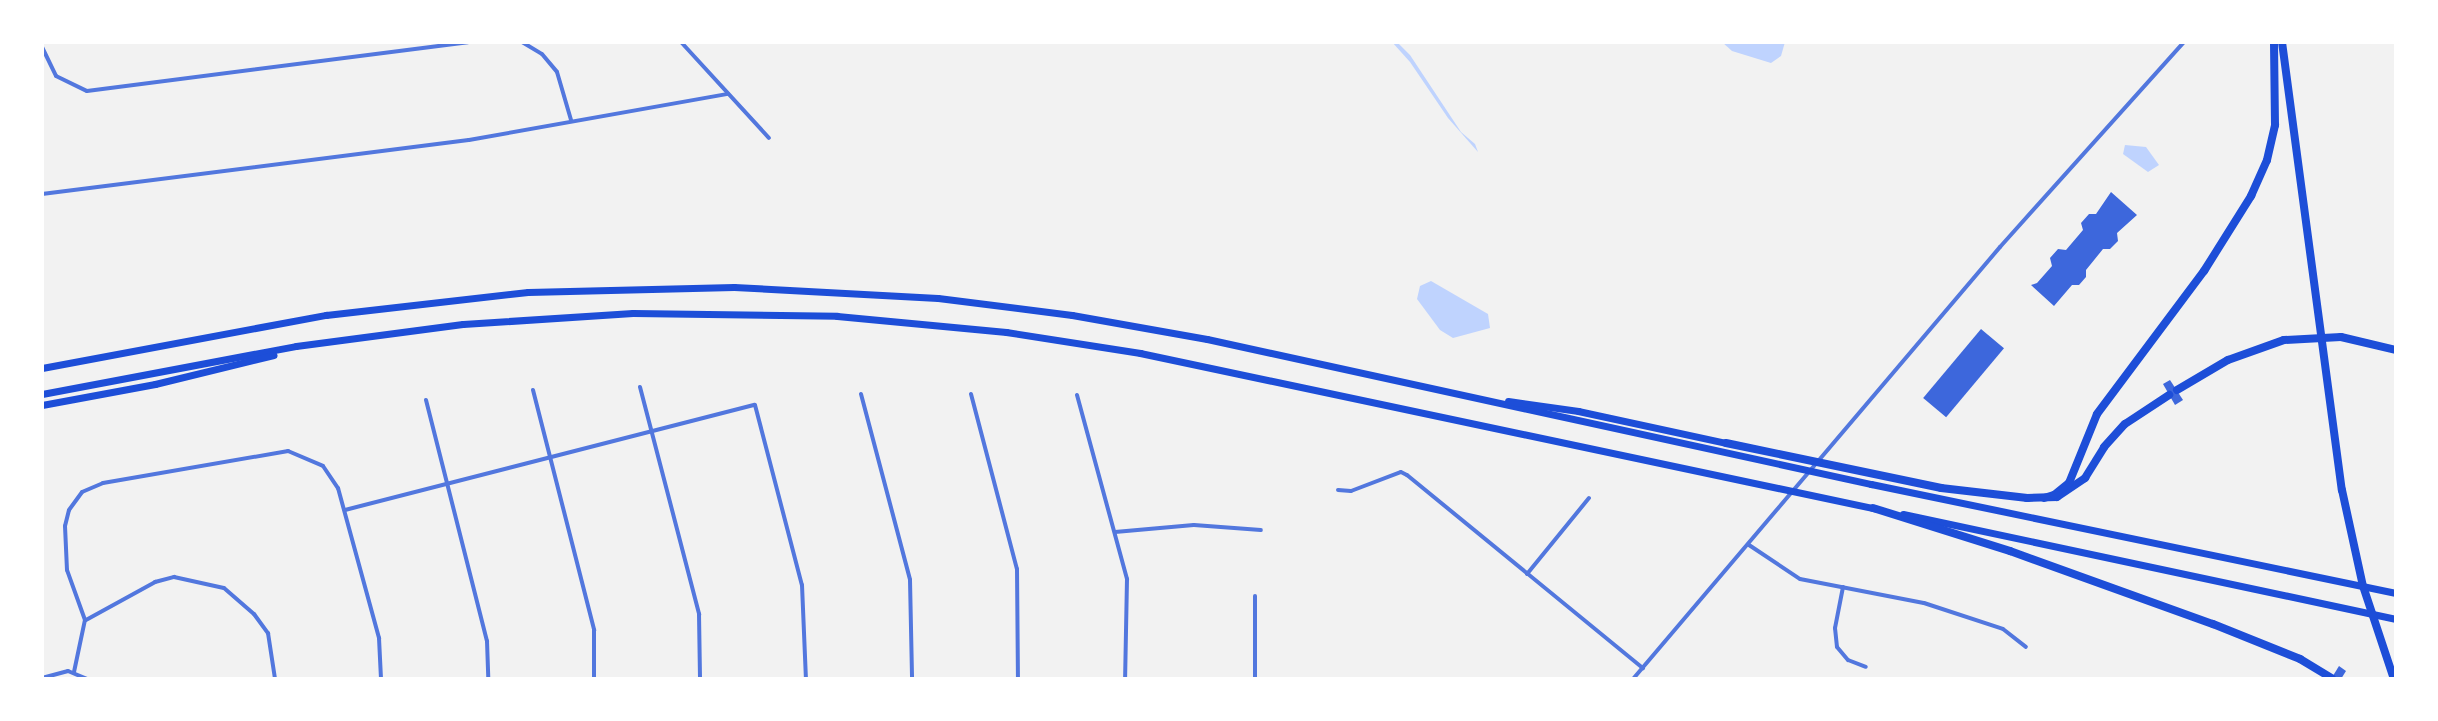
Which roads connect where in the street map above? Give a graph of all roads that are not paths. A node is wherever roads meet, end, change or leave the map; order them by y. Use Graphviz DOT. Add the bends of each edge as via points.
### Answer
graph roads {
  1 [pos="468,42"];
  2 [pos="522,42"];
  3 [pos="681,42"];
  4 [pos="2184,42"];
  5 [pos="2274,42"];
  6 [pos="2282,42"];
  7 [pos="42,47"];
  8 [pos="728,94"];
  9 [pos="571,120"];
  10 [pos="769,138"];
  11 [pos="42,194"];
  12 [pos="328,341"];
  13 [pos="2396,350"];
  14 [pos="42,368"];
  15 [pos="640,387"];
  16 [pos="533,390"];
  17 [pos="2177,390"];
  18 [pos="1455,393"];
  19 [pos="42,394"];
  20 [pos="861,394"];
  21 [pos="971,394"];
  22 [pos="1077,395"];
  23 [pos="2169,395"];
  24 [pos="426,400"];
  25 [pos="42,405"];
  26 [pos="651,432"];
  27 [pos="1726,443"];
  28 [pos="550,458"];
  29 [pos="446,484"];
  30 [pos="1338,490"];
  31 [pos="1589,498"];
  32 [pos="2044,498"];
  33 [pos="1873,508"];
  34 [pos="345,510"];
  35 [pos="1261,530"];
  36 [pos="1115,532"];
  37 [pos="1749,544"];
  38 [pos="1527,574"];
  39 [pos="1843,586"];
  40 [pos="2396,593"];
  41 [pos="1255,596"];
  42 [pos="2396,619"];
  43 [pos="85,620"];
  44 [pos="2026,647"];
  45 [pos="1866,667"];
  46 [pos="1643,668"];
  47 [pos="74,672"];
  48 [pos="42,678"];
  49 [pos="2332,678"];
  50 [pos="87,679"];
  51 [pos="275,679"];
  52 [pos="381,679"];
  53 [pos="488,679"];
  54 [pos="594,679"];
  55 [pos="700,679"];
  56 [pos="806,679"];
  57 [pos="912,679"];
  58 [pos="1018,679"];
  59 [pos="1125,679"];
  60 [pos="1255,679"];
  61 [pos="1633,679"];
  62 [pos="2395,679"];
  1 -- 7 [label="street" via="87,90 56,76"];
  2 -- 9 [label="street" via="542,54 557,72"];
  3 -- 8 [label="street"];
  4 -- 37 [label="street" via="2007,239"];
  5 -- 32 [label="highway" via="2275,125 2267,160 2251,196 2204,271 2097,414 2069,483"];
  6 -- 62 [label="highway" via="2324,364 2354,549"];
  8 -- 9 [label="street"];
  8 -- 10 [label="street"];
  9 -- 11 [label="street" via="469,140"];
  12 -- 19 [label="highway"];
  12 -- 25 [label="highway" via="155,384"];
  12 -- 33 [label="highway" via="497,321 633,313 802,314 938,324 1174,359"];
  13 -- 17 [label="highway" via="2341,338 2284,340 2228,360"];
  14 -- 18 [label="highway" via="405,304 563,290 745,287 926,297 1072,315"];
  15 -- 26 [label="street"];
  16 -- 28 [label="street"];
  18 -- 27 [label="highway" via="1578,411"];
  18 -- 40 [label="highway"];
  20 -- 57 [label="street" via="910,580"];
  21 -- 58 [label="street" via="1017,569"];
  22 -- 36 [label="street"];
  23 -- 32 [label="highway" via="2117,432 2074,489"];
  24 -- 29 [label="street"];
  26 -- 28 [label="street"];
  26 -- 55 [label="street" via="699,614"];
  26 -- 56 [label="street" via="755,405 802,585"];
  27 -- 32 [label="highway" via="1941,488"];
  28 -- 29 [label="street"];
  28 -- 54 [label="street" via="594,630"];
  29 -- 34 [label="street"];
  29 -- 53 [label="street" via="487,641"];
  30 -- 38 [label="street" via="1351,491 1401,472"];
  31 -- 38 [label="street"];
  33 -- 42 [label="highway"];
  33 -- 49 [label="highway" via="2010,551 2202,620 2300,659"];
  34 -- 43 [label="street" via="334,478 323,466 288,451 90,487 69,510 64,543 67,570"];
  34 -- 52 [label="street" via="380,638"];
  35 -- 36 [label="street" via="1194,525"];
  36 -- 59 [label="street" via="1127,579"];
  37 -- 39 [label="street" via="1789,574"];
  37 -- 46 [label="street"];
  38 -- 46 [label="street"];
  39 -- 44 [label="street" via="1924,603 2003,629"];
  39 -- 45 [label="street" via="1835,628 1837,647 1848,660"];
  41 -- 60 [label="street"];
  43 -- 47 [label="street"];
  43 -- 51 [label="street" via="155,582 174,577 212,585 233,594 262,623 271,643"];
  46 -- 61 [label="street"];
  47 -- 48 [label="street"];
  47 -- 50 [label="street"];
}
